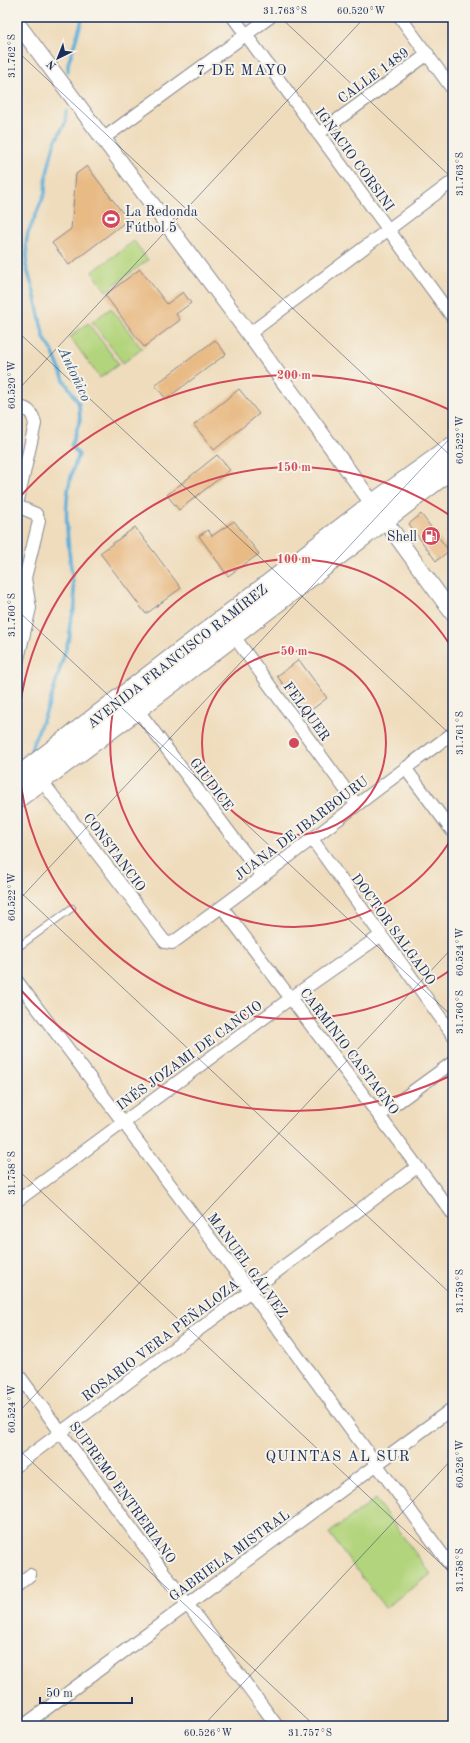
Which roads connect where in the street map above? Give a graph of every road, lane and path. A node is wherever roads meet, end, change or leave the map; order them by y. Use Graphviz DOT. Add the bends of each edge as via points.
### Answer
graph roads {
  1 [pos="233,17"];
  2 [pos="270,17"];
  3 [pos="400,17"];
  4 [pos="17,23"];
  5 [pos="246,35"];
  6 [pos="428,54"];
  7 [pos="453,90"];
  8 [pos="318,134"];
  9 [pos="104,138"];
  10 [pos="453,181"];
  11 [pos="388,229"];
  12 [pos="453,318"];
  13 [pos="249,334"];
  14 [pos="17,408"];
  15 [pos="453,447"];
  16 [pos="453,467"];
  17 [pos="17,505"];
  18 [pos="378,512"];
  19 [pos="17,605"];
  20 [pos="30,608"];
  21 [pos="453,614"];
  22 [pos="233,635"];
  23 [pos="17,663"];
  24 [pos="137,709"];
  25 [pos="453,733"];
  26 [pos="405,768"];
  27 [pos="17,778"];
  28 [pos="41,780"];
  29 [pos="17,798"];
  30 [pos="356,804"];
  31 [pos="453,832"];
  32 [pos="312,839"];
  33 [pos="262,876"];
  34 [pos="222,907"];
  35 [pos="72,908"];
  36 [pos="380,936"];
  37 [pos="165,942"];
  38 [pos="17,948"];
  39 [pos="17,981"];
  40 [pos="291,998"];
  41 [pos="453,1035"];
  42 [pos="453,1062"];
  43 [pos="379,1116"];
  44 [pos="123,1122"];
  45 [pos="417,1166"];
  46 [pos="17,1201"];
  47 [pos="453,1214"];
  48 [pos="250,1291"];
  49 [pos="17,1374"];
  50 [pos="453,1408"];
  51 [pos="61,1433"];
  52 [pos="17,1465"];
  53 [pos="376,1465"];
  54 [pos="453,1569"];
  55 [pos="30,1575"];
  56 [pos="17,1586"];
  57 [pos="187,1604"];
  58 [pos="23,1726"];
  59 [pos="277,1726"];
  1 -- 5 [label="street, IGNACIO CORSINI"];
  2 -- 5 [label="street"];
  3 -- 6 [label="street"];
  4 -- 9 [label="street"];
  5 -- 8 [label="street, IGNACIO CORSINI"];
  5 -- 9 [label="street"];
  6 -- 7 [label="street"];
  6 -- 8 [label="street, CALLE 1489"];
  8 -- 11 [label="street, IGNACIO CORSINI"];
  9 -- 13 [label="street"];
  10 -- 11 [label="street"];
  11 -- 12 [label="street, IGNACIO CORSINI"];
  11 -- 13 [label="street"];
  13 -- 18 [label="street"];
  14 -- 17 [label="street" via="28,410 35,424"];
  15 -- 18 [label="main road, AVENIDA FRANCISCO RAMÍREZ"];
  16 -- 18 [label="main road, AVENIDA FRANCISCO RAMÍREZ"];
  17 -- 20 [label="street" via="36,514 39,521 25,578"];
  18 -- 21 [label="street"];
  18 -- 22 [label="main road, AVENIDA FRANCISCO RAMÍREZ"];
  18 -- 27 [label="main road, AVENIDA FRANCISCO RAMÍREZ"];
  19 -- 20 [label="street"];
  20 -- 23 [label="street"];
  22 -- 24 [label="main road, AVENIDA FRANCISCO RAMÍREZ"];
  22 -- 30 [label="street, FELQUER"];
  24 -- 28 [label="main road, AVENIDA FRANCISCO RAMÍREZ"];
  24 -- 33 [label="street, GIUDICE"];
  25 -- 26 [label="street, JUANA DE IBARBOURU"];
  26 -- 30 [label="street, JUANA DE IBARBOURU"];
  26 -- 31 [label="street"];
  28 -- 29 [label="main road, AVENIDA FRANCISCO RAMÍREZ"];
  28 -- 37 [label="street, CONSTANCIO"];
  30 -- 32 [label="street, JUANA DE IBARBOURU"];
  32 -- 33 [label="street, JUANA DE IBARBOURU"];
  32 -- 36 [label="street, DOCTOR SALGADO"];
  33 -- 34 [label="street, JUANA DE IBARBOURU"];
  34 -- 37 [label="street, JUANA DE IBARBOURU" via="172,943"];
  34 -- 40 [label="street, CARMINIO CASTAGNO"];
  35 -- 38 [label="lane"];
  36 -- 40 [label="street, INÉS JOZAMI DE CANCIO"];
  36 -- 41 [label="street, DOCTOR SALGADO"];
  39 -- 44 [label="street, MANUEL GÁLVEZ"];
  40 -- 43 [label="street, CARMINIO CASTAGNO"];
  40 -- 44 [label="street, INÉS JOZAMI DE CANCIO"];
  42 -- 43 [label="street"];
  43 -- 45 [label="street, CARMINIO CASTAGNO"];
  44 -- 46 [label="street, INÉS JOZAMI DE CANCIO"];
  44 -- 48 [label="street, MANUEL GÁLVEZ"];
  45 -- 47 [label="street, CARMINIO CASTAGNO"];
  45 -- 48 [label="street, ROSARIO VERA PEÑALOZA"];
  48 -- 51 [label="street, ROSARIO VERA PEÑALOZA"];
  48 -- 53 [label="street, MANUEL GÁLVEZ"];
  49 -- 51 [label="street, SUPREMO ENTRERIANO"];
  50 -- 53 [label="street, GABRIELA MISTRAL"];
  51 -- 52 [label="street, ROSARIO VERA PEÑALOZA"];
  51 -- 57 [label="street, SUPREMO ENTRERIANO"];
  53 -- 54 [label="street, MANUEL GÁLVEZ"];
  53 -- 57 [label="street, GABRIELA MISTRAL"];
  55 -- 56 [label="street"];
  57 -- 58 [label="street, GABRIELA MISTRAL"];
  57 -- 59 [label="street, SUPREMO ENTRERIANO"];
}
